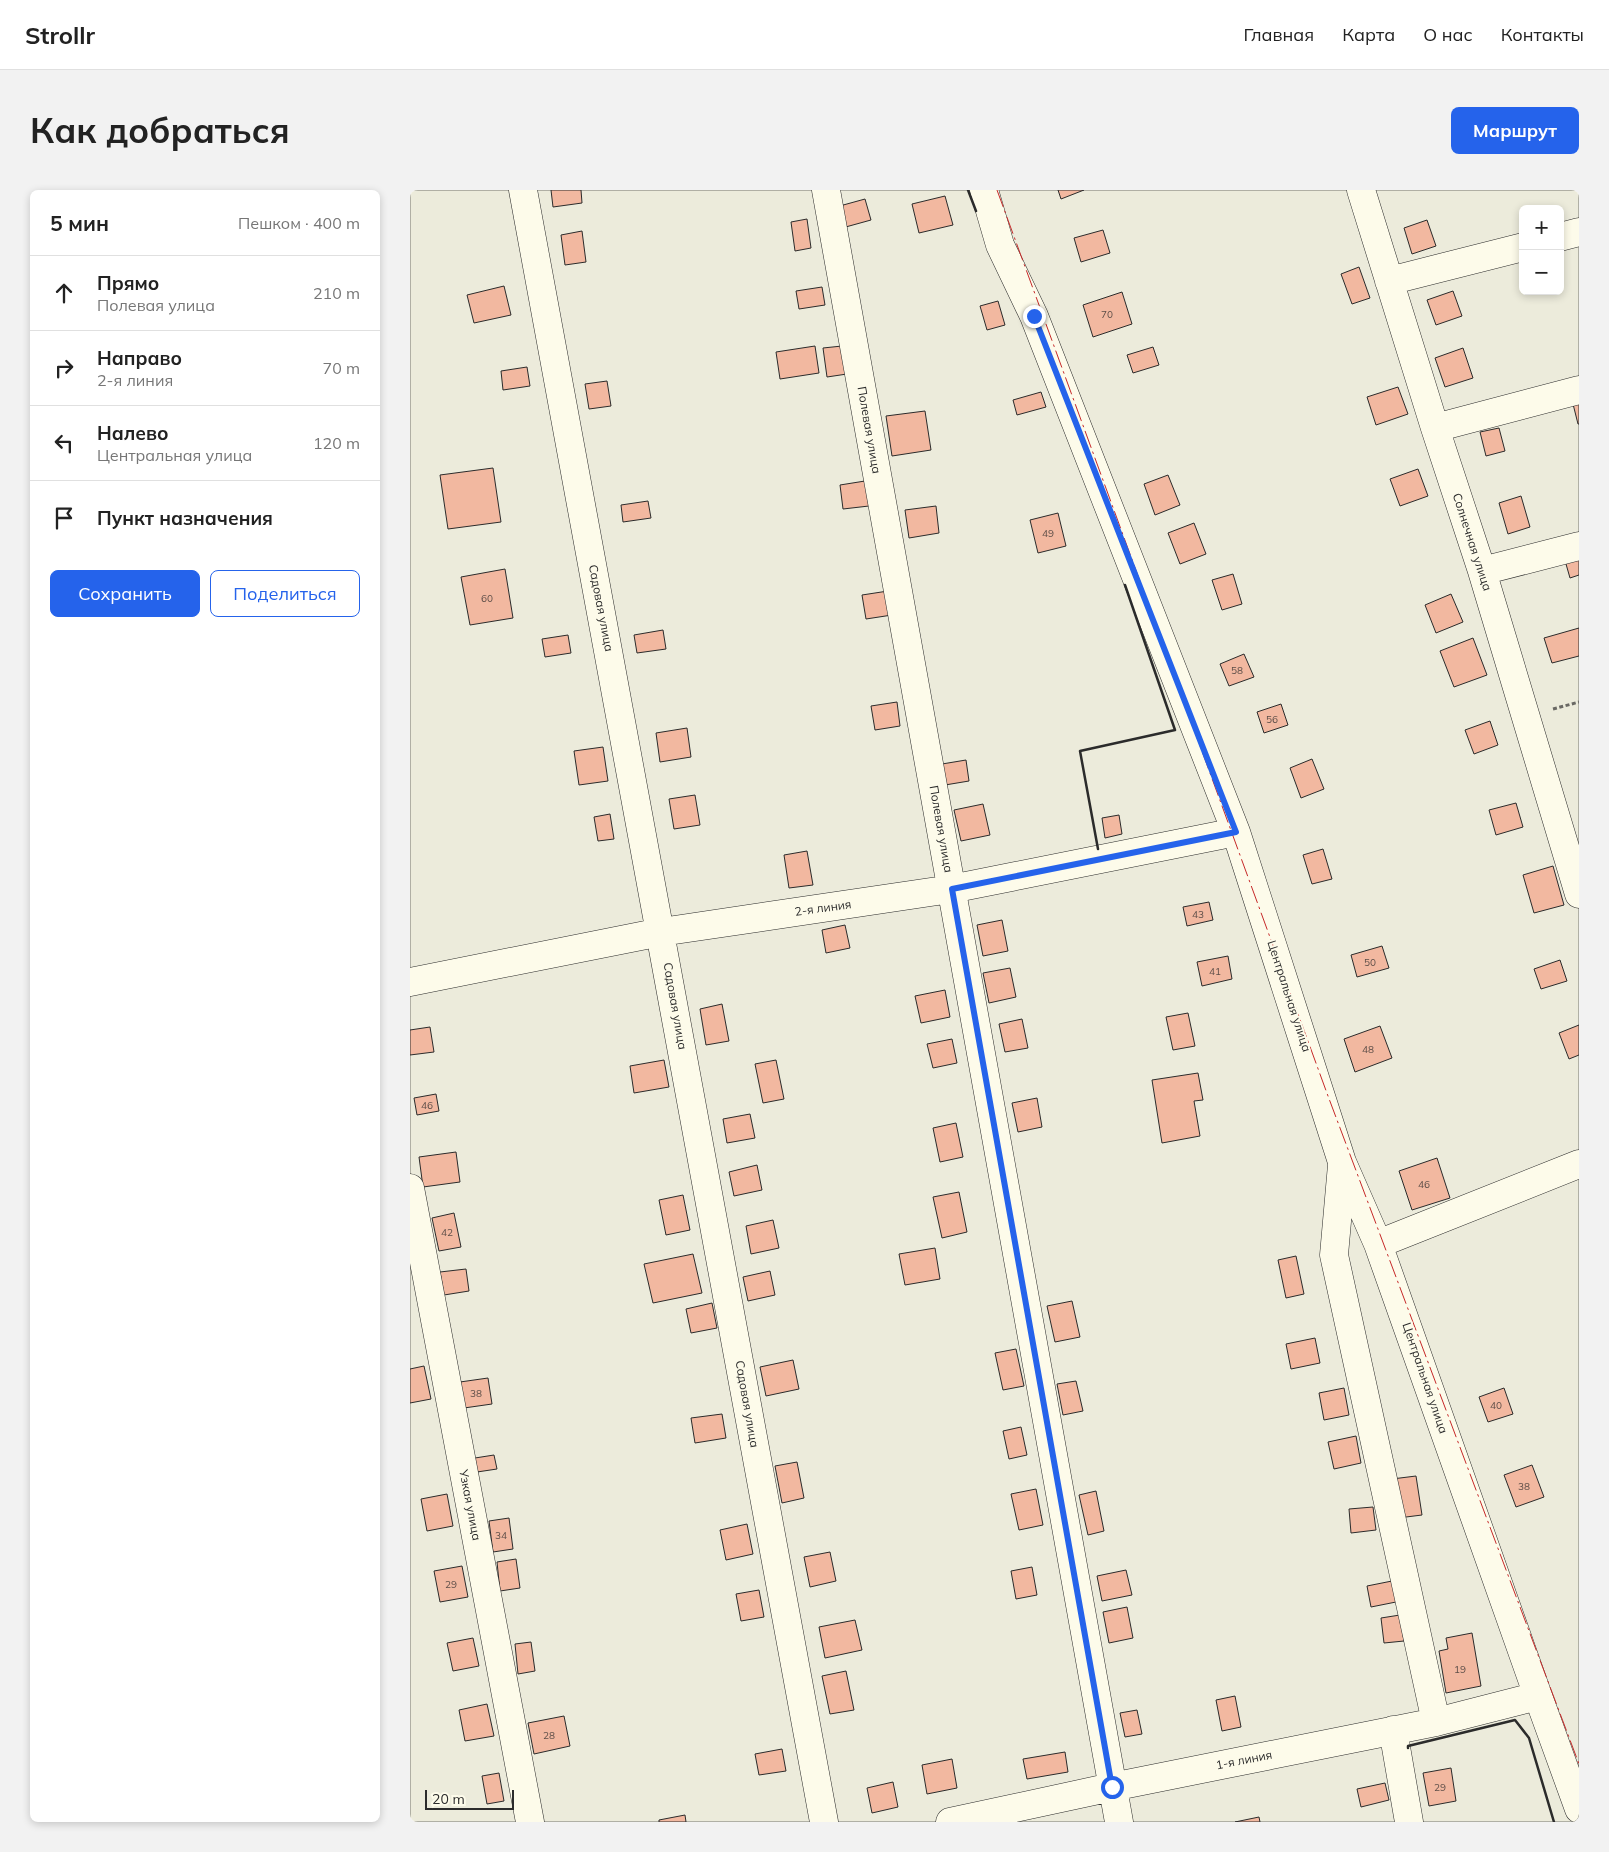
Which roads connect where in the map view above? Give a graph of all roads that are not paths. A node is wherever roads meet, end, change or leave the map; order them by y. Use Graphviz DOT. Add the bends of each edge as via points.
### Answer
graph roads {
  1 [pos="523,190"];
  2 [pos="826,190"];
  3 [pos="984,190"];
  4 [pos="1361,190"];
  5 [pos="1579,232"];
  6 [pos="1564,236"];
  7 [pos="1519,248"];
  8 [pos="1389,281"];
  9 [pos="1579,390"];
  10 [pos="1434,428"];
  11 [pos="1579,546"];
  12 [pos="1482,571"];
  13 [pos="1236,832"];
  14 [pos="1574,860"];
  15 [pos="952,889"];
  16 [pos="1579,894"];
  17 [pos="661,932"];
  18 [pos="410,982"];
  19 [pos="1342,1162"];
  20 [pos="1579,1164"];
  21 [pos="410,1188"];
  22 [pos="1378,1244"];
  23 [pos="1538,1696"];
  24 [pos="1436,1722"];
  25 [pos="1393,1730"];
  26 [pos="1112,1787"];
  27 [pos="1579,1809"];
  28 [pos="530,1822"];
  29 [pos="824,1822"];
  30 [pos="950,1822"];
  31 [pos="1118,1822"];
  32 [pos="1409,1822"];
  1 -- 17 [label="street, Садовая улица"];
  2 -- 15 [label="street, Полевая улица"];
  3 -- 13 [label="street, Центральная улица" via="1000,245 1034,316"];
  4 -- 8 [label="street, Солнечная улица"];
  5 -- 6 [label="street"];
  7 -- 8 [label="street"];
  8 -- 10 [label="street, Солнечная улица"];
  9 -- 10 [label="street"];
  10 -- 12 [label="street, Солнечная улица"];
  11 -- 12 [label="street"];
  12 -- 14 [label="street, Солнечная улица"];
  13 -- 15 [label="street, 2-я линия"];
  13 -- 19 [label="street, Центральная улица"];
  14 -- 16 [label="street, Солнечная улица"];
  15 -- 17 [label="street, 2-я линия"];
  15 -- 26 [label="street, Полевая улица"];
  17 -- 18 [label="street, 2-я линия"];
  17 -- 29 [label="street, Садовая улица"];
  19 -- 22 [label="street, Центральная улица"];
  19 -- 24 [label="street" via="1334,1255"];
  20 -- 22 [label="street"];
  21 -- 28 [label="street, Узкая улица"];
  22 -- 23 [label="street, Центральная улица"];
  23 -- 24 [label="street, 1-я линия"];
  23 -- 27 [label="street, Центральная улица"];
  24 -- 25 [label="street, 1-я линия"];
  25 -- 26 [label="street, 1-я линия"];
  25 -- 32 [label="street"];
  26 -- 30 [label="street, 1-я линия"];
  26 -- 31 [label="street, Полевая улица"];
}
